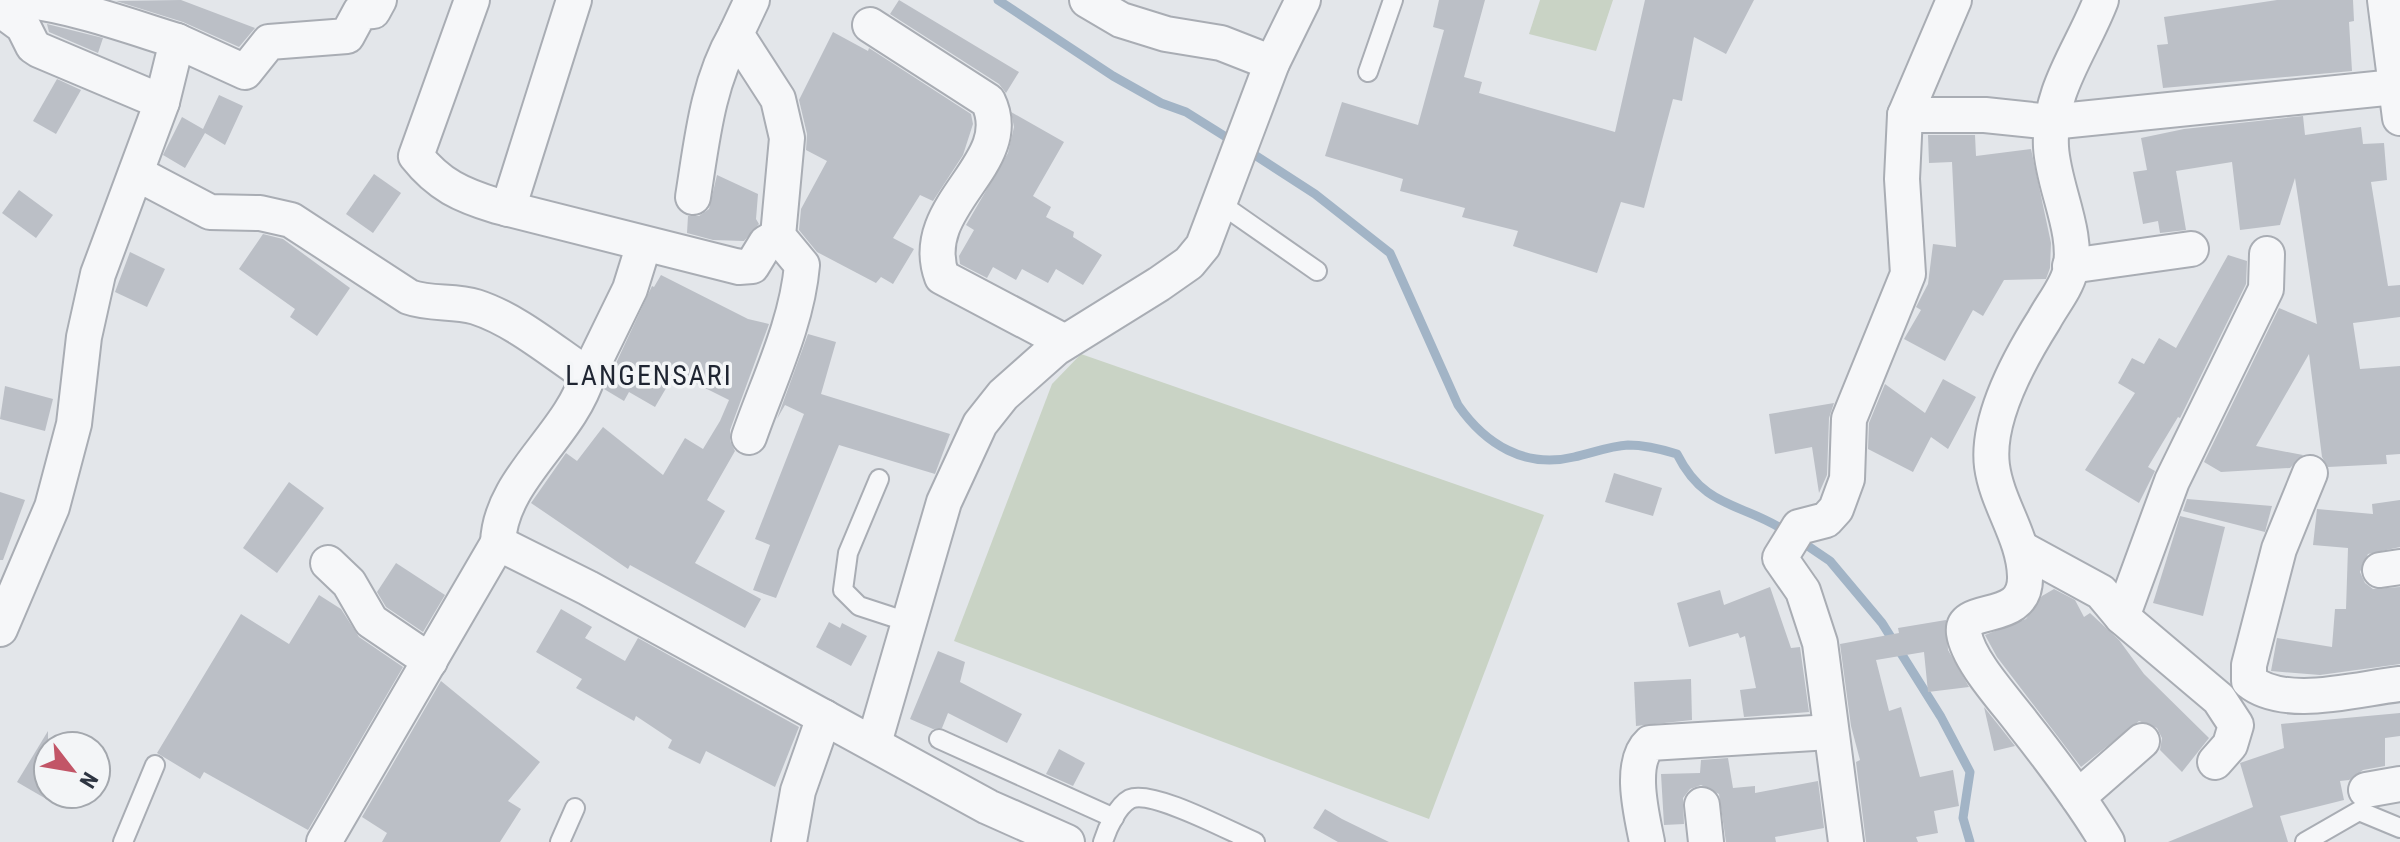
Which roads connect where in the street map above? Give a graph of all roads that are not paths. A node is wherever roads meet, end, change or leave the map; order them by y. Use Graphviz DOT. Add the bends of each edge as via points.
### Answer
graph roads {
  1 [pos="23,0"];
  2 [pos="379,0"];
  3 [pos="472,0"];
  4 [pos="574,0"];
  5 [pos="752,0"];
  6 [pos="1087,0"];
  7 [pos="1303,0"];
  8 [pos="1393,0"];
  9 [pos="1954,0"];
  10 [pos="2101,0"];
  11 [pos="2385,0"];
  12 [pos="0,9"];
  13 [pos="134,12"];
  14 [pos="870,25"];
  15 [pos="736,34"];
  16 [pos="177,41"];
  17 [pos="1272,63"];
  18 [pos="1368,72"];
  19 [pos="162,102"];
  20 [pos="2398,102"];
  21 [pos="1905,115"];
  22 [pos="2051,122"];
  23 [pos="136,173"];
  24 [pos="693,197"];
  25 [pos="1221,204"];
  26 [pos="508,209"];
  27 [pos="778,236"];
  28 [pos="644,244"];
  29 [pos="2191,249"];
  30 [pos="2267,254"];
  31 [pos="2070,266"];
  32 [pos="1317,271"];
  33 [pos="1065,342"];
  34 [pos="588,375"];
  35 [pos="749,437"];
  36 [pos="2310,473"];
  37 [pos="879,479"];
  38 [pos="498,543"];
  39 [pos="2022,549"];
  40 [pos="328,563"];
  41 [pos="2122,617"];
  42 [pos="911,623"];
  43 [pos="0,629"];
  44 [pos="430,661"];
  45 [pos="2400,684"];
  46 [pos="824,717"];
  47 [pos="1830,732"];
  48 [pos="939,739"];
  49 [pos="2142,741"];
  50 [pos="874,743"];
  51 [pos="2215,762"];
  52 [pos="155,765"];
  53 [pos="2400,784"];
  54 [pos="2366,790"];
  55 [pos="2078,797"];
  56 [pos="1702,805"];
  57 [pos="575,808"];
  58 [pos="1114,818"];
  59 [pos="2400,828"];
  60 [pos="123,842"];
  61 [pos="324,842"];
  62 [pos="560,842"];
  63 [pos="789,842"];
  64 [pos="1067,842"];
  65 [pos="1103,842"];
  66 [pos="1255,842"];
  67 [pos="1647,842"];
  68 [pos="1706,842"];
  69 [pos="1846,842"];
  70 [pos="2107,842"];
  71 [pos="2305,842"];
  1 -- 13 [label="street"];
  2 -- 16 [label="street" via="373,11 360,12 347,36 269,42 245,72"];
  3 -- 26 [label="street" via="416,156 433,178 459,195"];
  4 -- 26 [label="street"];
  5 -- 15 [label="street"];
  6 -- 17 [label="street" via="1130,23 1221,43"];
  7 -- 17 [label="street"];
  8 -- 18 [label="lane"];
  9 -- 21 [label="street"];
  10 -- 22 [label="street" via="2068,65"];
  11 -- 20 [label="street"];
  12 -- 19 [label="street" via="23,26 39,50"];
  13 -- 16 [label="street"];
  14 -- 33 [label="street" via="988,101 994,113 993,138 980,167 948,209 939,234 935,260 942,277"];
  15 -- 24 [label="street" via="719,62 711,90"];
  15 -- 27 [label="street" via="778,99 787,138"];
  16 -- 19 [label="street"];
  17 -- 25 [label="street"];
  19 -- 23 [label="street"];
  20 -- 22 [label="street"];
  21 -- 22 [label="street"];
  21 -- 47 [label="street" via="1902,179 1908,274 1849,419 1847,479 1836,509 1826,520 1793,535 1780,558 1803,591 1820,643"];
  22 -- 31 [label="street"];
  23 -- 34 [label="street" via="210,212 291,220 409,297 461,302 494,314"];
  23 -- 43 [label="street" via="89,310 74,424 52,507"];
  25 -- 32 [label="lane"];
  25 -- 33 [label="street" via="1203,246 1189,263"];
  26 -- 28 [label="street"];
  27 -- 28 [label="street" via="747,268"];
  27 -- 35 [label="street" via="802,265 800,286"];
  28 -- 34 [label="street" via="630,289"];
  29 -- 31 [label="street"];
  30 -- 41 [label="street" via="2262,301 2172,481"];
  31 -- 39 [label="street" via="2012,376 1993,446 1995,479"];
  33 -- 42 [label="street" via="1003,395 980,424 944,502"];
  34 -- 38 [label="street" via="566,418 503,510"];
  36 -- 45 [label="street" via="2279,549 2249,681 2273,696 2293,697"];
  37 -- 42 [label="lane" via="848,553 843,590 859,606"];
  38 -- 44 [label="street"];
  38 -- 46 [label="street"];
  39 -- 41 [label="street" via="2101,592"];
  39 -- 55 [label="street" via="2026,579 2018,601 2002,613 1971,616 1964,633 1992,684"];
  40 -- 44 [label="street" via="349,583 371,621"];
  41 -- 51 [label="street" via="2230,713 2235,736"];
  42 -- 50 [label="street"];
  44 -- 61 [label="street"];
  46 -- 50 [label="street"];
  46 -- 63 [label="street" via="798,791"];
  47 -- 67 [label="street" via="1650,743 1640,766"];
  47 -- 69 [label="street"];
  48 -- 58 [label="lane"];
  49 -- 55 [label="street"];
  50 -- 64 [label="street" via="988,807"];
  52 -- 60 [label="lane"];
  53 -- 54 [label="street"];
  55 -- 70 [label="street"];
  56 -- 68 [label="street"];
  57 -- 62 [label="lane"];
  58 -- 65 [label="lane"];
  58 -- 66 [label="lane" via="1129,800 1148,796"];
  59 -- 71 [label="lane" via="2359,811"];
}
